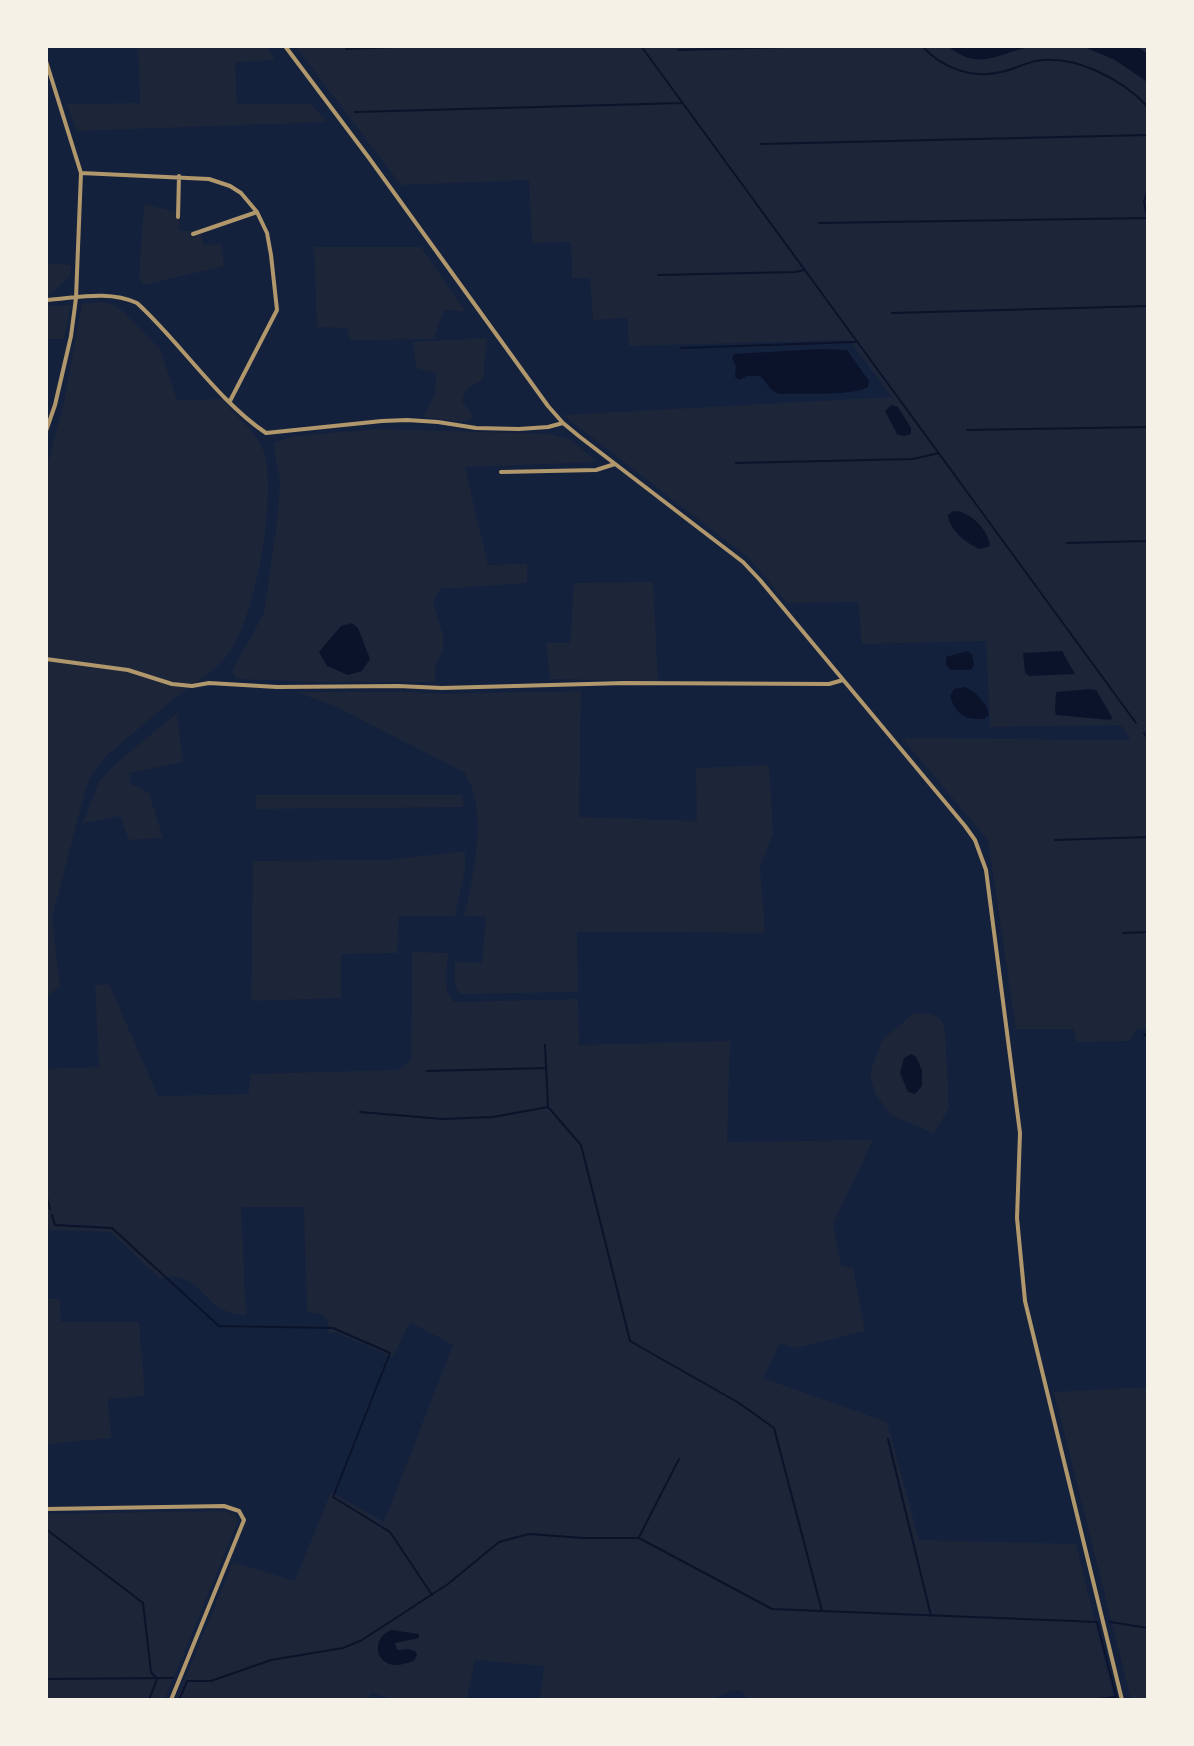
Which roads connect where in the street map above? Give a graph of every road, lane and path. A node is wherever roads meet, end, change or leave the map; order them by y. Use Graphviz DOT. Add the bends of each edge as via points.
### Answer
graph roads {
  1 [pos="285,46"];
  2 [pos="46,61"];
  3 [pos="81,173"];
  4 [pos="178,176"];
  5 [pos="257,212"];
  6 [pos="178,217"];
  7 [pos="193,234"];
  8 [pos="76,298"];
  9 [pos="46,300"];
  10 [pos="230,401"];
  11 [pos="563,423"];
  12 [pos="46,430"];
  13 [pos="615,464"];
  14 [pos="501,472"];
  15 [pos="46,659"];
  16 [pos="843,680"];
  17 [pos="46,1509"];
  18 [pos="171,1700"];
  19 [pos="1122,1700"];
  1 -- 11 [label="street"];
  2 -- 3 [label="street"];
  3 -- 4 [label="street"];
  3 -- 8 [label="street"];
  4 -- 5 [label="street" via="230,186"];
  4 -- 6 [label="street"];
  5 -- 7 [label="street"];
  5 -- 10 [label="street" via="267,233 277,310"];
  8 -- 9 [label="street"];
  8 -- 10 [label="street" via="104,295 136,303"];
  8 -- 12 [label="street" via="66,359"];
  10 -- 11 [label="street" via="266,433 407,420 519,429"];
  11 -- 13 [label="street"];
  13 -- 14 [label="street" via="596,470"];
  13 -- 16 [label="street" via="743,562"];
  15 -- 16 [label="street" via="128,670 192,686 209,683 442,688 624,683 829,684"];
  16 -- 19 [label="street" via="965,826 978,846 986,870 1020,1133 1017,1218 1025,1301"];
  17 -- 18 [label="street" via="224,1506 238,1511 244,1520"];
}
